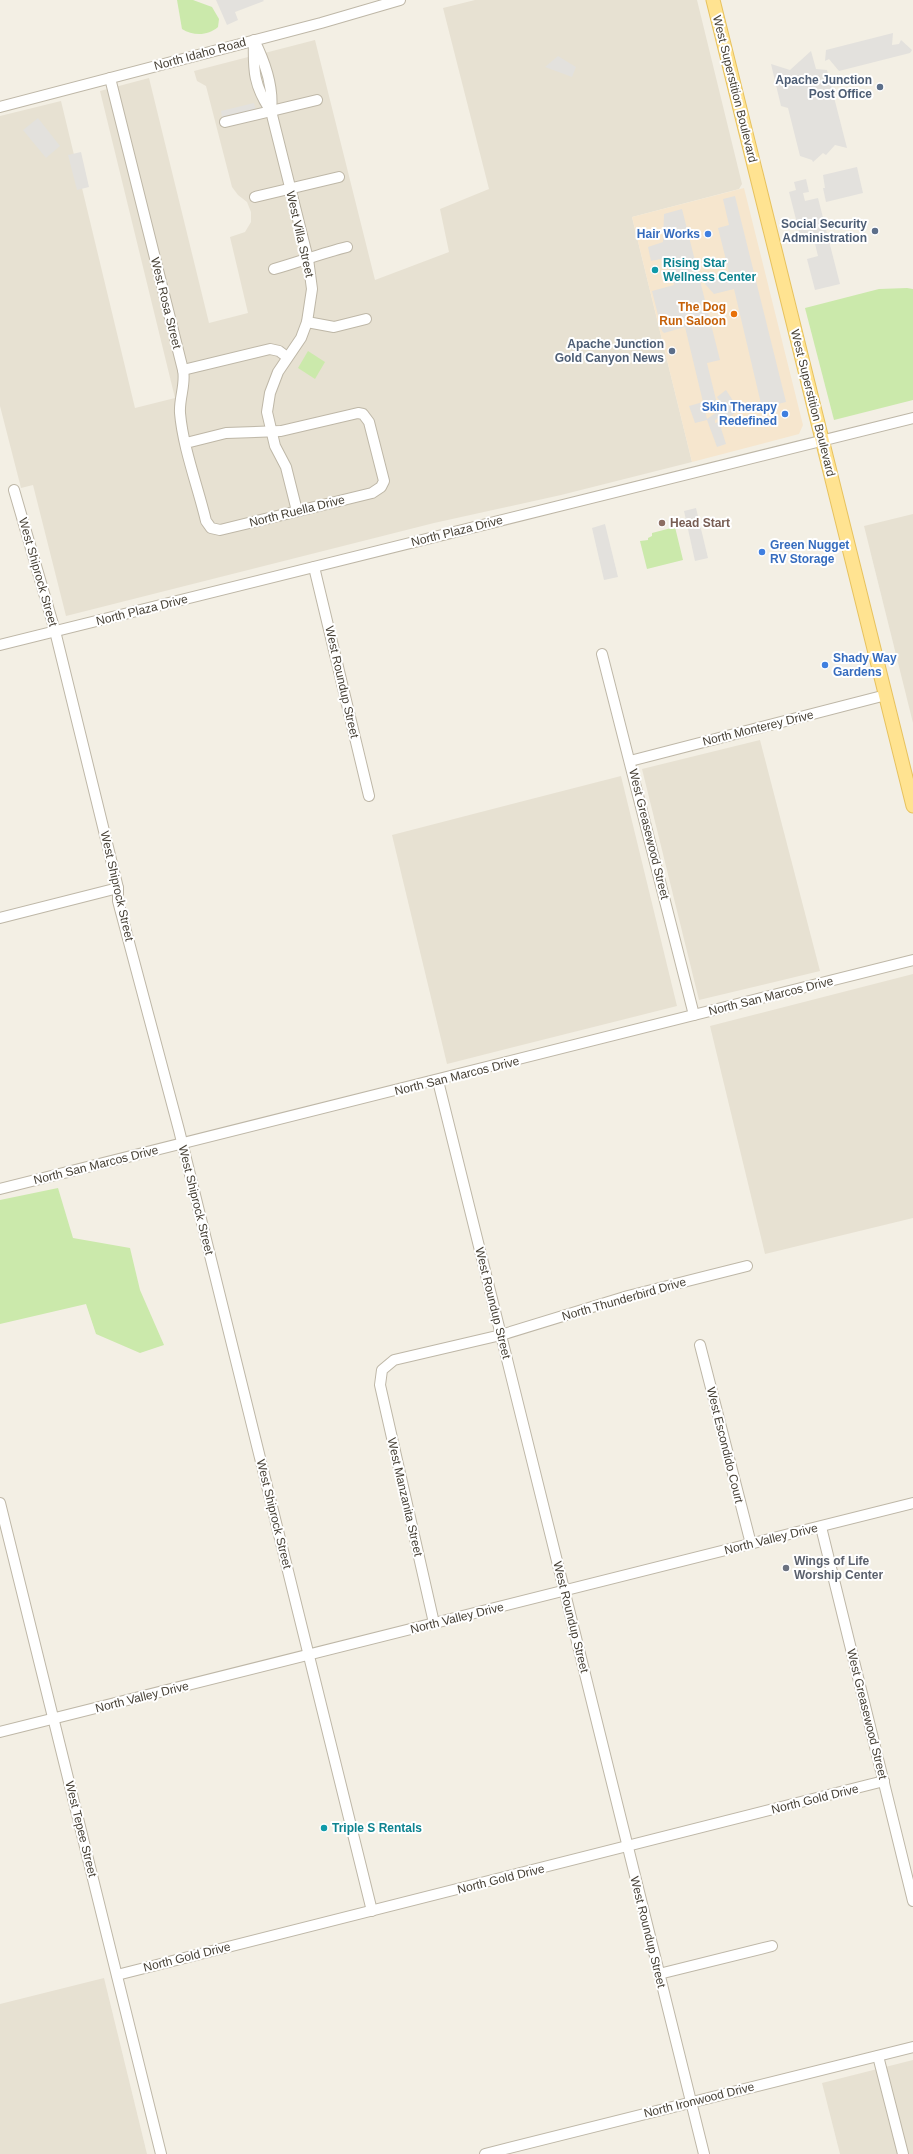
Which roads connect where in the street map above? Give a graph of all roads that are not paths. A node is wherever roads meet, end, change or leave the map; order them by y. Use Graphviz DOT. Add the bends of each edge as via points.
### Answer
graph roads {
  1 [pos="400,0"];
  2 [pos="713,0"];
  3 [pos="254,40"];
  4 [pos="110,78"];
  5 [pos="317,100"];
  6 [pos="0,107"];
  7 [pos="271,111"];
  8 [pos="225,122"];
  9 [pos="338,177"];
  10 [pos="290,189"];
  11 [pos="255,198"];
  12 [pos="347,247"];
  13 [pos="308,259"];
  14 [pos="274,269"];
  15 [pos="366,319"];
  16 [pos="308,322"];
  17 [pos="287,357"];
  18 [pos="183,370"];
  19 [pos="913,418"];
  20 [pos="271,431"];
  21 [pos="823,440"];
  22 [pos="186,443"];
  23 [pos="14,490"];
  24 [pos="297,511"];
  25 [pos="211,528"];
  26 [pos="314,567"];
  27 [pos="55,631"];
  28 [pos="0,645"];
  29 [pos="602,654"];
  30 [pos="886,696"];
  31 [pos="630,761"];
  32 [pos="369,796"];
  33 [pos="913,806"];
  34 [pos="118,888"];
  35 [pos="0,918"];
  36 [pos="913,960"];
  37 [pos="694,1015"];
  38 [pos="438,1081"];
  39 [pos="182,1144"];
  40 [pos="0,1189"];
  41 [pos="747,1266"];
  42 [pos="501,1335"];
  43 [pos="700,1345"];
  44 [pos="382,1370"];
  45 [pos="0,1503"];
  46 [pos="913,1503"];
  47 [pos="821,1527"];
  48 [pos="751,1544"];
  49 [pos="564,1591"];
  50 [pos="434,1624"];
  51 [pos="309,1655"];
  52 [pos="53,1719"];
  53 [pos="0,1732"];
  54 [pos="884,1781"];
  55 [pos="628,1847"];
  56 [pos="913,1901"];
  57 [pos="372,1911"];
  58 [pos="772,1946"];
  59 [pos="659,1974"];
  60 [pos="117,1975"];
  61 [pos="913,2047"];
  62 [pos="878,2056"];
  63 [pos="691,2103"];
  64 [pos="161,2154"];
  65 [pos="485,2154"];
  66 [pos="704,2154"];
  67 [pos="903,2154"];
  1 -- 3 [label="street, North Idaho Road"];
  2 -- 21 [label="main road, West Superstition Boulevard"];
  3 -- 4 [label="street, North Idaho Road"];
  3 -- 7 [label="street, West Villa Street" via="253,65 260,95"];
  4 -- 6 [label="street, North Idaho Road"];
  4 -- 18 [label="street, West Rosa Street"];
  5 -- 7 [label="street"];
  7 -- 8 [label="street"];
  7 -- 10 [label="street, West Villa Street"];
  9 -- 10 [label="street"];
  10 -- 11 [label="street"];
  10 -- 13 [label="street, West Villa Street"];
  12 -- 13 [label="street"];
  13 -- 14 [label="street"];
  13 -- 16 [label="street, West Villa Street" via="312,289"];
  15 -- 16 [label="street" via="334,327"];
  16 -- 17 [label="street, West Villa Street" via="301,338"];
  17 -- 18 [label="street" via="279,351 270,349"];
  17 -- 20 [label="street, West Villa Street" via="270,394 267,412"];
  18 -- 22 [label="street, West Rosa Street" via="185,378 180,412"];
  19 -- 21 [label="street, North Plaza Drive"];
  20 -- 22 [label="street" via="226,433"];
  20 -- 24 [label="street, West Villa Street" via="275,446 286,467"];
  20 -- 24 [label="street, North Ruella Drive" via="281,431 352,413 362,414 369,422 384,481 381,488 372,493"];
  21 -- 26 [label="street, North Plaza Drive"];
  21 -- 30 [label="main road, West Superstition Boulevard"];
  22 -- 25 [label="street, West Rosa Street" via="206,521"];
  23 -- 27 [label="street, West Shiprock Street"];
  24 -- 25 [label="street, North Ruella Drive" via="220,530"];
  26 -- 27 [label="street, North Plaza Drive"];
  26 -- 32 [label="street, West Roundup Street"];
  27 -- 28 [label="street, North Plaza Drive"];
  27 -- 34 [label="street, West Shiprock Street"];
  29 -- 31 [label="street, West Greasewood Street"];
  30 -- 31 [label="street, North Monterey Drive"];
  30 -- 33 [label="main road, West Superstition Boulevard"];
  31 -- 37 [label="street, West Greasewood Street"];
  34 -- 35 [label="street"];
  34 -- 39 [label="street, West Shiprock Street" via="118,901"];
  36 -- 37 [label="street, North San Marcos Drive"];
  37 -- 38 [label="street, North San Marcos Drive"];
  38 -- 39 [label="street, North San Marcos Drive"];
  38 -- 42 [label="street, West Roundup Street"];
  39 -- 40 [label="street, North San Marcos Drive"];
  39 -- 51 [label="street, West Shiprock Street"];
  41 -- 42 [label="street, North Thunderbird Drive" via="628,1296"];
  42 -- 44 [label="street, North Thunderbird Drive" via="394,1360"];
  42 -- 49 [label="street, West Roundup Street"];
  43 -- 48 [label="street, West Escondido Court"];
  44 -- 50 [label="street, West Manzanita Street" via="380,1385"];
  45 -- 52 [label="street, West Tepee Street"];
  46 -- 47 [label="street, North Valley Drive"];
  47 -- 48 [label="street, North Valley Drive"];
  47 -- 54 [label="street, West Greasewood Street"];
  48 -- 49 [label="street, North Valley Drive"];
  49 -- 50 [label="street, North Valley Drive"];
  49 -- 55 [label="street, West Roundup Street"];
  50 -- 51 [label="street, North Valley Drive"];
  51 -- 52 [label="street, North Valley Drive"];
  51 -- 57 [label="street, West Shiprock Street"];
  52 -- 53 [label="street, North Valley Drive"];
  52 -- 60 [label="street, West Tepee Street"];
  54 -- 55 [label="street, North Gold Drive"];
  54 -- 56 [label="street, West Greasewood Street"];
  55 -- 57 [label="street, North Gold Drive"];
  55 -- 59 [label="street, West Roundup Street"];
  57 -- 60 [label="street, North Gold Drive"];
  58 -- 59 [label="street"];
  59 -- 63 [label="street, West Roundup Street"];
  60 -- 64 [label="street, West Tepee Street"];
  61 -- 62 [label="street, North Ironwood Drive"];
  62 -- 63 [label="street, North Ironwood Drive"];
  62 -- 67 [label="street"];
  63 -- 65 [label="street, North Ironwood Drive"];
  63 -- 66 [label="street, West Roundup Street"];
}
